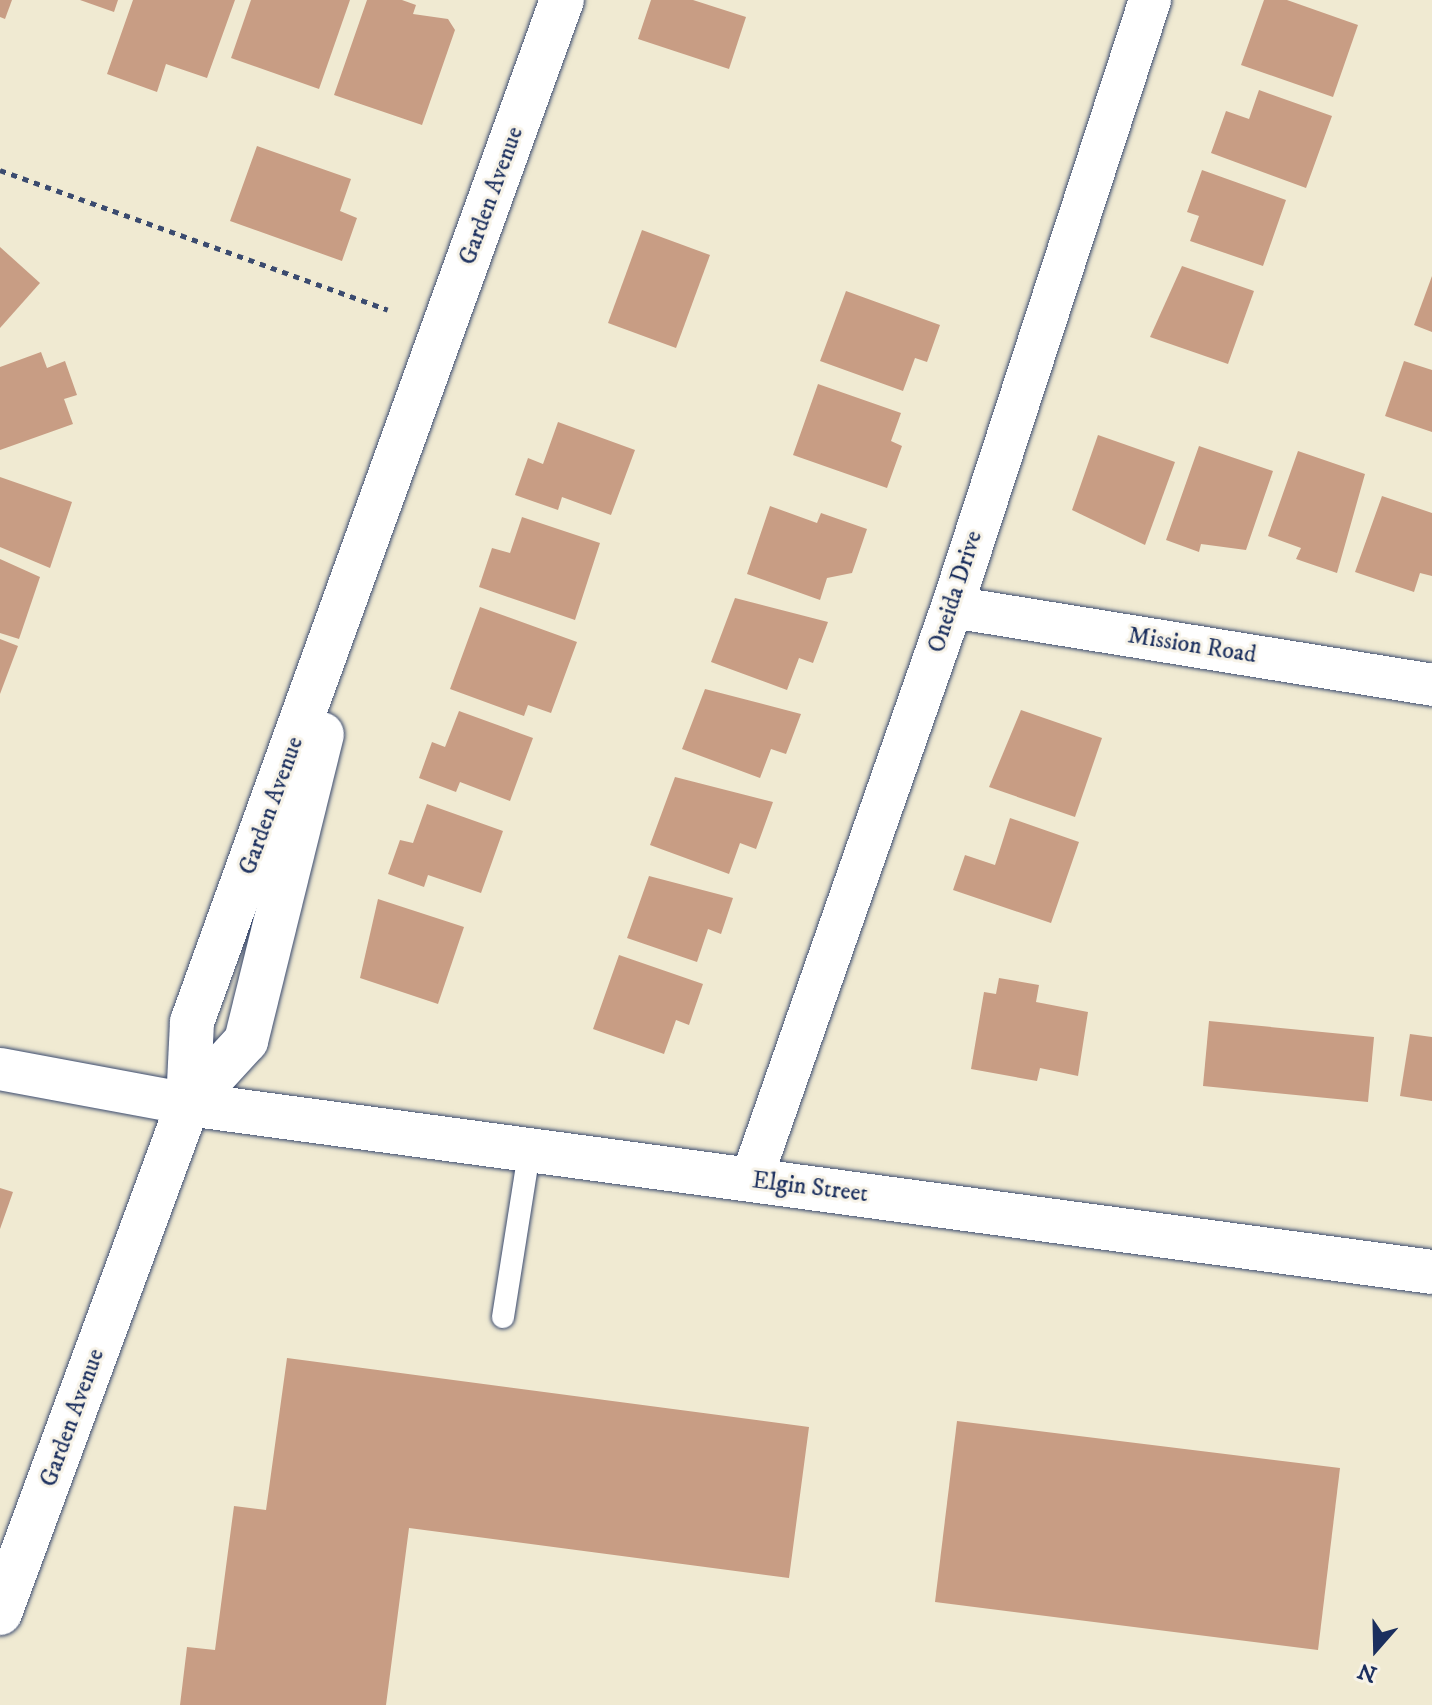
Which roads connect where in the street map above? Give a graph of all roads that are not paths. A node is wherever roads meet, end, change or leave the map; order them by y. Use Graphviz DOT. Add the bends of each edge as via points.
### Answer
graph roads {
  1 [pos="562,0"];
  2 [pos="1150,0"];
  3 [pos="952,607"];
  4 [pos="1432,685"];
  5 [pos="0,1069"];
  6 [pos="188,1104"];
  7 [pos="529,1153"];
  8 [pos="751,1180"];
  9 [pos="1432,1272"];
  10 [pos="503,1317"];
  11 [pos="0,1613"];
  1 -- 6 [label="street, Garden Avenue" via="339,624 308,800 246,1041"];
  2 -- 3 [label="street, Oneida Drive"];
  3 -- 4 [label="street, Mission Road"];
  3 -- 8 [label="street, Oneida Drive"];
  5 -- 6 [label="street"];
  6 -- 7 [label="street, Elgin Street"];
  6 -- 11 [label="street, Garden Avenue"];
  7 -- 8 [label="street, Elgin Street"];
  7 -- 10 [label="lane"];
  8 -- 9 [label="street, Elgin Street"];
}
